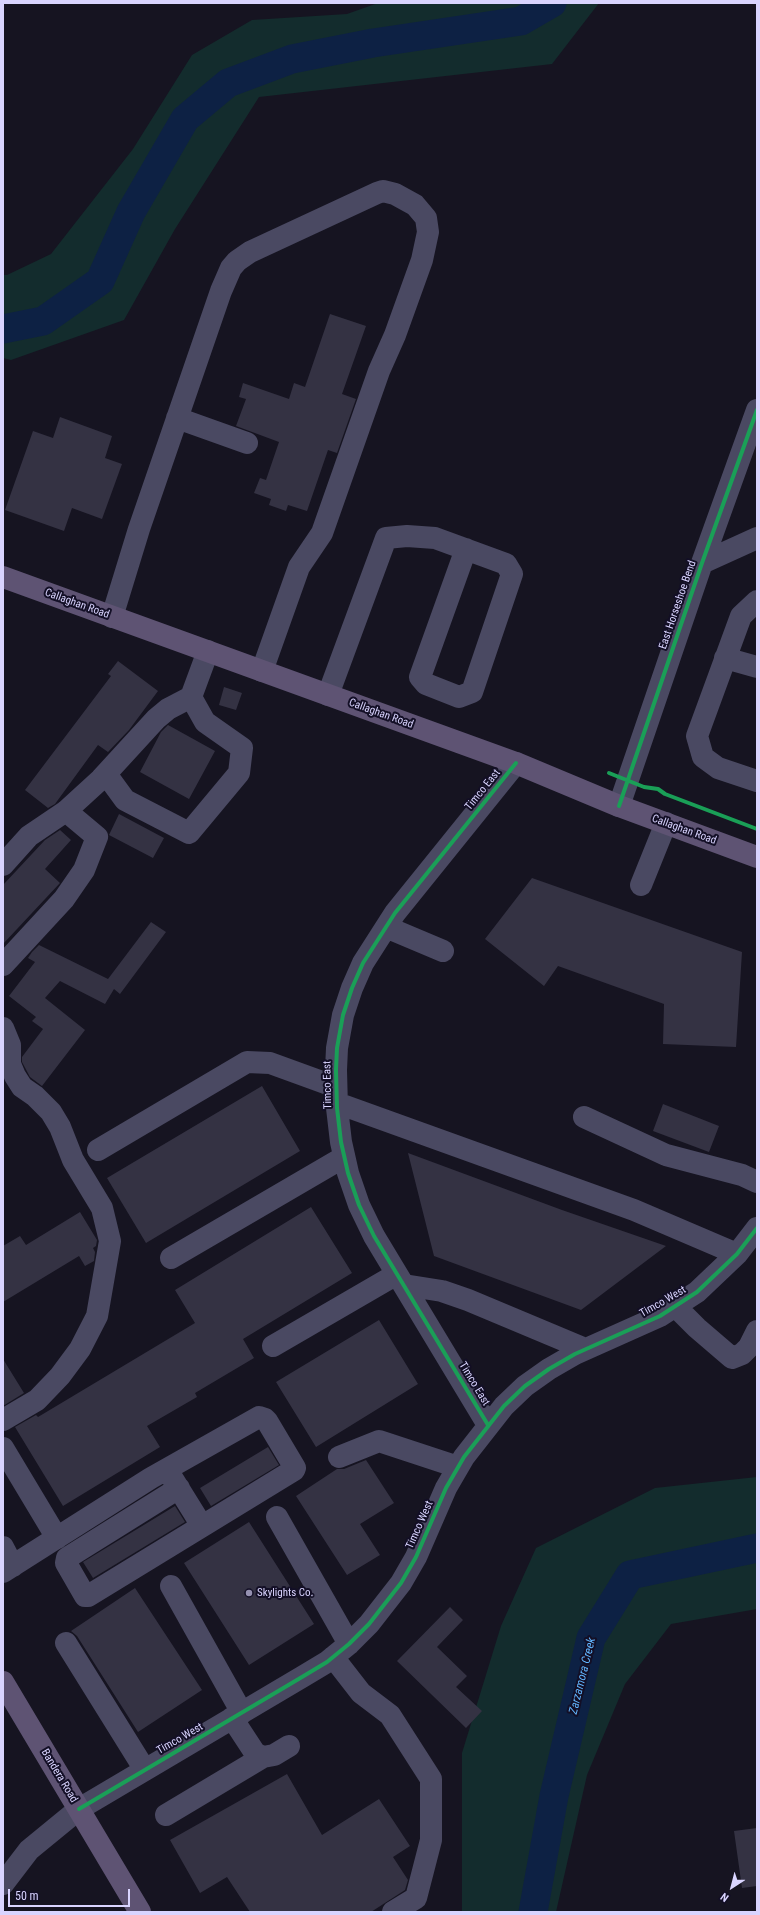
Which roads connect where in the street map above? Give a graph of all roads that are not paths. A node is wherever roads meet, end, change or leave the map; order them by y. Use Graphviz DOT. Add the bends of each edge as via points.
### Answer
graph roads {
  1 [pos="757,410"];
  2 [pos="177,418"];
  3 [pos="247,443"];
  4 [pos="757,538"];
  5 [pos="466,550"];
  6 [pos="702,563"];
  7 [pos="3,577"];
  8 [pos="757,601"];
  9 [pos="112,617"];
  10 [pos="208,651"];
  11 [pos="725,658"];
  12 [pos="757,667"];
  13 [pos="262,671"];
  14 [pos="328,695"];
  15 [pos="191,697"];
  16 [pos="516,763"];
  17 [pos="106,774"];
  18 [pos="757,781"];
  19 [pos="619,806"];
  20 [pos="66,811"];
  21 [pos="666,823"];
  22 [pos="757,857"];
  23 [pos="3,865"];
  24 [pos="641,885"];
  25 [pos="386,927"];
  26 [pos="443,951"];
  27 [pos="3,965"];
  28 [pos="3,1028"];
  29 [pos="336,1095"];
  30 [pos="584,1117"];
  31 [pos="98,1150"];
  32 [pos="344,1156"];
  33 [pos="757,1182"];
  34 [pos="756,1233"];
  35 [pos="737,1254"];
  36 [pos="171,1258"];
  37 [pos="400,1280"];
  38 [pos="675,1306"];
  39 [pos="757,1331"];
  40 [pos="273,1346"];
  41 [pos="585,1349"];
  42 [pos="3,1420"];
  43 [pos="488,1425"];
  44 [pos="3,1448"];
  45 [pos="339,1457"];
  46 [pos="458,1467"];
  47 [pos="167,1468"];
  48 [pos="179,1488"];
  49 [pos="277,1518"];
  50 [pos="202,1526"];
  51 [pos="58,1538"];
  52 [pos="3,1547"];
  53 [pos="8,1569"];
  54 [pos="171,1586"];
  55 [pos="66,1642"];
  56 [pos="341,1650"];
  57 [pos="3,1682"];
  58 [pos="237,1716"];
  59 [pos="289,1746"];
  60 [pos="263,1757"];
  61 [pos="145,1770"];
  62 [pos="79,1809"];
  63 [pos="166,1815"];
  64 [pos="3,1884"];
  65 [pos="416,1905"];
  66 [pos="140,1912"];
  67 [pos="393,1912"];
  1 -- 6 [label="street, East Horseshoe Bend"];
  2 -- 3 [label="street"];
  2 -- 9 [label="street"];
  2 -- 13 [label="street" via="221,291 237,261 250,252 383,191 395,194 420,209 426,218 428,232 422,260 322,533 299,567"];
  4 -- 6 [label="street"];
  5 -- 5 [label="street" via="506,564 512,574 472,692 459,697 426,684 420,677"];
  5 -- 14 [label="street" via="435,538 386,538"];
  6 -- 19 [label="street, East Horseshoe Bend"];
  7 -- 9 [label="main road, Callaghan Road"];
  8 -- 11 [label="street" via="741,616"];
  9 -- 10 [label="main road, Callaghan Road"];
  10 -- 13 [label="main road, Callaghan Road"];
  10 -- 15 [label="street"];
  11 -- 12 [label="street"];
  11 -- 18 [label="street" via="697,736 703,757 718,768"];
  13 -- 14 [label="main road, Callaghan Road"];
  14 -- 16 [label="main road, Callaghan Road"];
  15 -- 17 [label="street" via="168,709 156,719"];
  15 -- 17 [label="street" via="205,722 242,748 239,773 189,833 125,800"];
  16 -- 19 [label="main road, Callaghan Road"];
  16 -- 25 [label="street, Timco East" via="394,913"];
  17 -- 20 [label="street"];
  19 -- 21 [label="main road, Callaghan Road"];
  20 -- 23 [label="street" via="29,836"];
  20 -- 27 [label="street" via="97,837 84,870 64,899"];
  21 -- 22 [label="main road, Callaghan Road"];
  21 -- 24 [label="street"];
  25 -- 26 [label="street"];
  25 -- 29 [label="street, Timco East" via="363,963 343,1015 337,1048"];
  28 -- 42 [label="street" via="10,1045 10,1064 14,1076 22,1087 51,1112 60,1127 73,1160 102,1208 110,1241 98,1316 80,1349 60,1376 37,1400"];
  29 -- 31 [label="street" via="270,1064 247,1062"];
  29 -- 32 [label="street, Timco East"];
  29 -- 35 [label="street" via="634,1210"];
  30 -- 33 [label="street" via="666,1154 742,1175"];
  32 -- 36 [label="street"];
  32 -- 37 [label="street, Timco East" via="359,1205"];
  34 -- 35 [label="street, Timco West"];
  35 -- 38 [label="street, Timco West" via="703,1287"];
  37 -- 40 [label="street"];
  37 -- 41 [label="street" via="468,1300"];
  37 -- 43 [label="street, Timco East"];
  38 -- 39 [label="street" via="732,1358 742,1354 749,1347"];
  38 -- 41 [label="street, Timco West" via="631,1330"];
  41 -- 43 [label="street, Timco West" via="525,1386"];
  43 -- 46 [label="street, Timco West"];
  44 -- 51 [label="street"];
  45 -- 46 [label="street" via="379,1441"];
  46 -- 56 [label="street, Timco West" via="401,1583 369,1624"];
  47 -- 48 [label="street"];
  47 -- 50 [label="street" via="259,1417 267,1421 294,1470"];
  47 -- 51 [label="street"];
  48 -- 50 [label="street"];
  48 -- 50 [label="street" via="67,1558 66,1563 83,1594 88,1596"];
  49 -- 56 [label="street"];
  51 -- 53 [label="street"];
  52 -- 53 [label="street"];
  54 -- 58 [label="street"];
  55 -- 61 [label="street"];
  56 -- 58 [label="street, Timco West"];
  56 -- 65 [label="street" via="361,1693 390,1715 431,1779 431,1840"];
  57 -- 62 [label="main road, Bandera Road"];
  58 -- 60 [label="street" via="255,1753"];
  58 -- 61 [label="street, Timco West"];
  59 -- 60 [label="street"];
  60 -- 63 [label="street"];
  61 -- 62 [label="street, Timco West"];
  62 -- 64 [label="street, Timco West" via="29,1850"];
  62 -- 66 [label="main road, Bandera Road"];
  65 -- 67 [label="street"];
}
